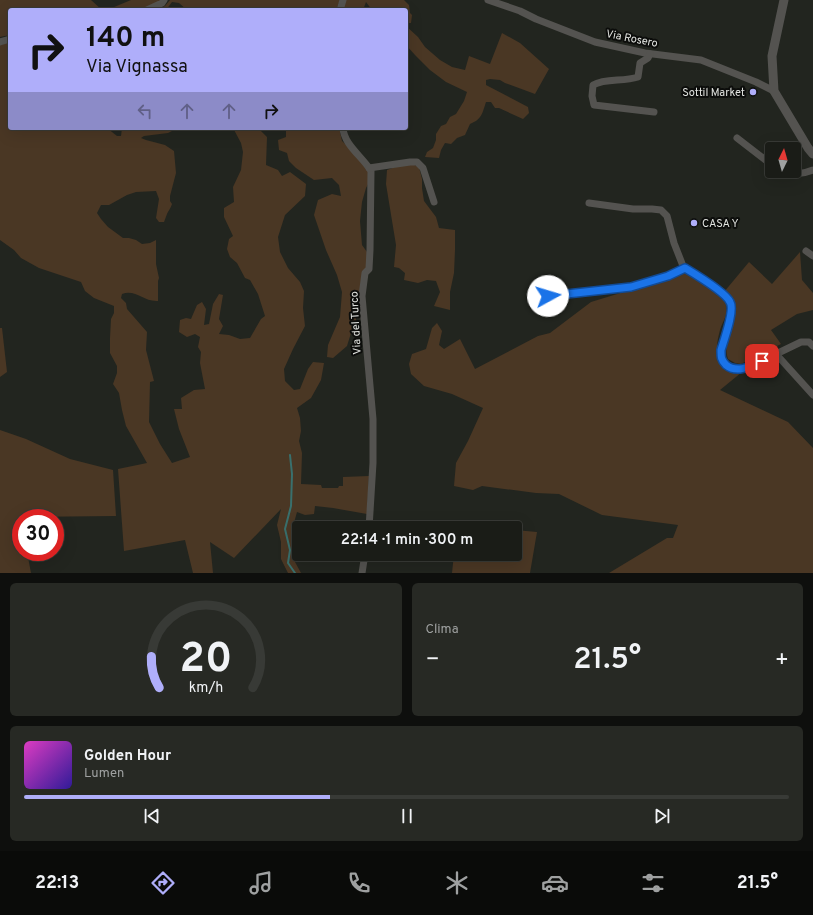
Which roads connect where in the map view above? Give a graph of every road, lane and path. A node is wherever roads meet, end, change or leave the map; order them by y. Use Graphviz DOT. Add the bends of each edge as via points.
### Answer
graph roads {
  1 [pos="164,0"];
  2 [pos="488,0"];
  3 [pos="784,0"];
  4 [pos="151,8"];
  5 [pos="650,54"];
  6 [pos="774,91"];
  7 [pos="654,112"];
  8 [pos="343,130"];
  9 [pos="737,138"];
  10 [pos="813,154"];
  11 [pos="765,160"];
  12 [pos="369,168"];
  13 [pos="813,170"];
  14 [pos="801,173"];
  15 [pos="434,202"];
  16 [pos="589,203"];
  17 [pos="806,251"];
  18 [pos="813,256"];
  19 [pos="685,268"];
  20 [pos="548,296"];
  21 [pos="813,346"];
  22 [pos="776,354"];
  23 [pos="813,395"];
  24 [pos="370,521"];
  25 [pos="364,561"];
  26 [pos="362,573"];
  1 -- 4 [label="street"];
  2 -- 5 [label="street, Via Rosero" via="595,42"];
  3 -- 6 [label="street" via="772,56"];
  5 -- 6 [label="street, Via Rosero" via="701,60"];
  5 -- 7 [label="street" via="640,63 638,77 599,82 593,85 592,96 594,105"];
  6 -- 10 [label="street"];
  8 -- 12 [label="street" via="347,141"];
  9 -- 11 [label="street"];
  12 -- 15 [label="street" via="417,162 423,168"];
  12 -- 24 [label="street, Via del Turco" via="369,269 362,296 373,419 374,463"];
  13 -- 14 [label="street"];
  16 -- 19 [label="street" via="661,210 667,216 674,243"];
  17 -- 18 [label="street"];
  19 -- 20 [label="street" via="631,287"];
  19 -- 22 [label="street" via="731,302 732,312 721,350 723,362 730,368 739,369"];
  21 -- 22 [label="street" via="809,342 801,342"];
  22 -- 23 [label="street"];
  25 -- 26 [label="street"];
}
